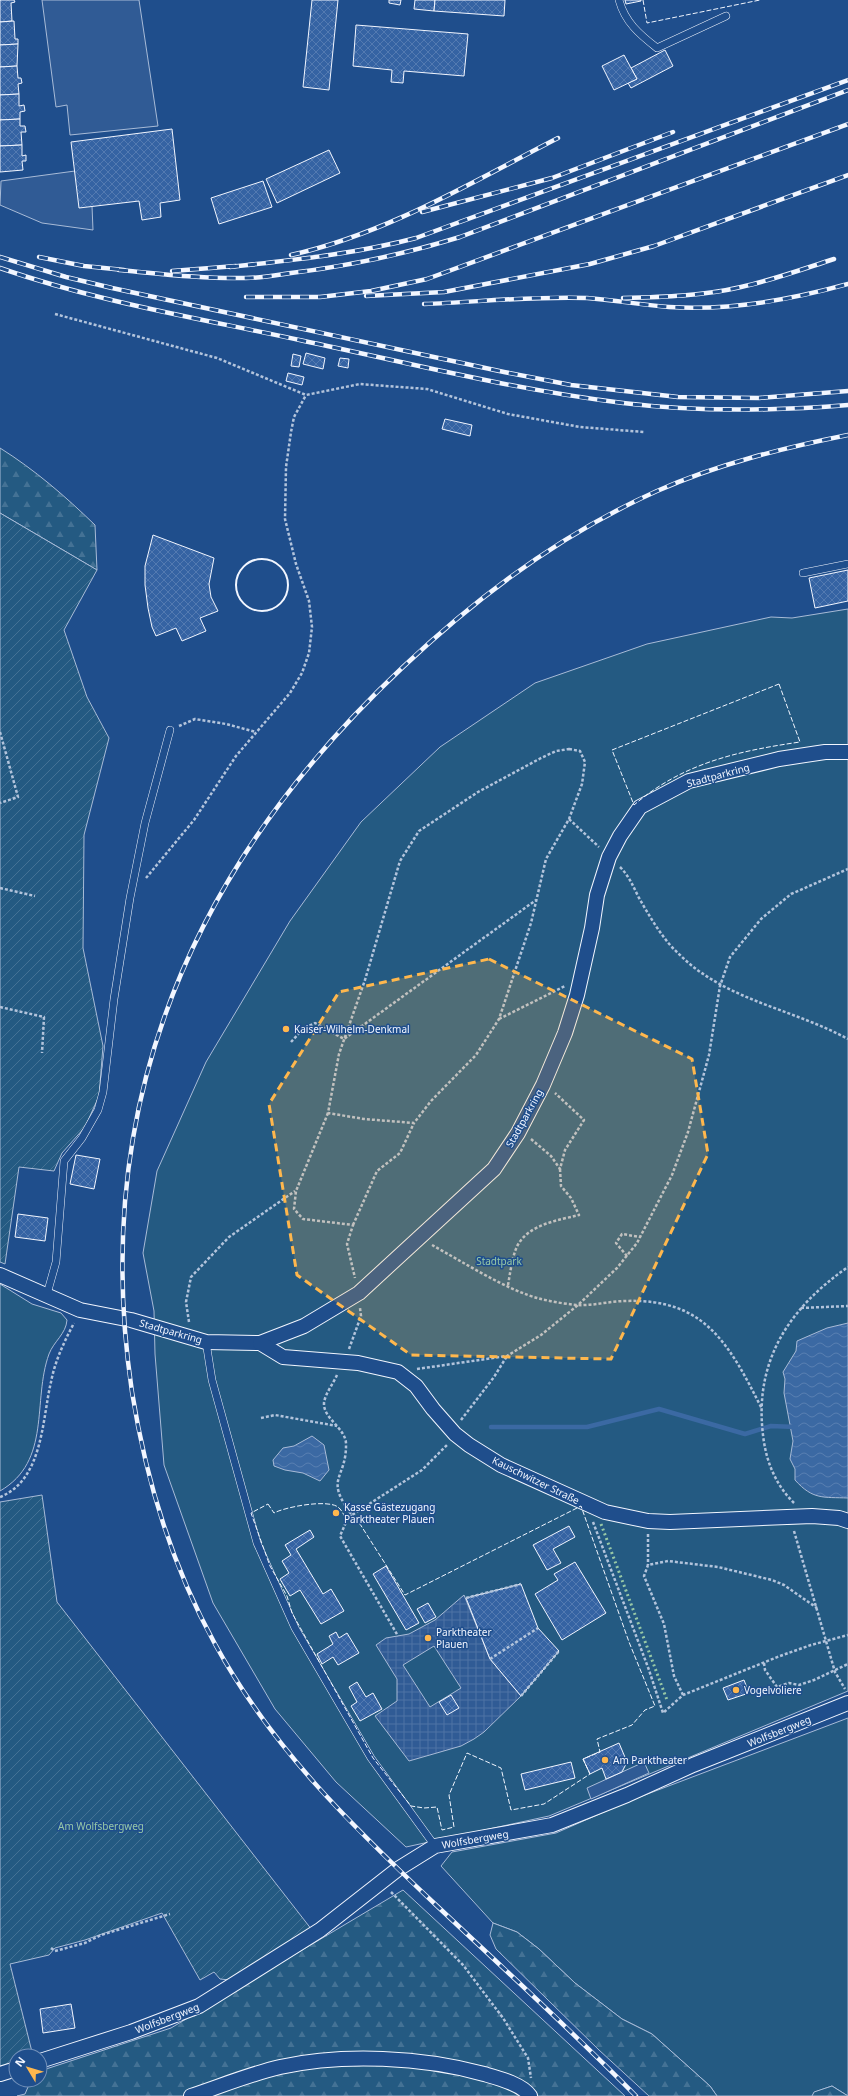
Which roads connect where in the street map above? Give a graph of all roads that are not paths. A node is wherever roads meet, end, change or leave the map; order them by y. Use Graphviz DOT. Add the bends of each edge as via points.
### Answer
graph roads {
  1 [pos="619,0"];
  2 [pos="726,16"];
  3 [pos="848,564"];
  4 [pos="803,573"];
  5 [pos="170,730"];
  6 [pos="848,752"];
  7 [pos="0,1275"];
  8 [pos="47,1294"];
  9 [pos="206,1342"];
  10 [pos="260,1343"];
  11 [pos="848,1520"];
  12 [pos="848,1703"];
  13 [pos="435,1846"];
  14 [pos="48,2059"];
  15 [pos="528,2093"];
  16 [pos="191,2096"];
  1 -- 2 [label="lane" via="623,15 642,37 657,48"];
  3 -- 4 [label="lane"];
  5 -- 8 [label="lane" via="145,823 130,898 103,1092 98,1110 82,1138 64,1160 56,1262"];
  6 -- 10 [label="street, Stadtparkring" via="825,752 779,759 689,781 640,807 609,857 597,895 580,979 565,1032 543,1085 518,1133 494,1169 359,1293 304,1326"];
  7 -- 8 [label="street"];
  8 -- 9 [label="street, Stadtparkring" via="80,1310 132,1320"];
  9 -- 10 [label="street, Stadtparkring"];
  9 -- 13 [label="lane" via="212,1380 257,1543 295,1628 371,1758"];
  10 -- 11 [label="street, Kauschwitzer Straße" via="283,1357 358,1363 398,1372 416,1386 455,1434 501,1465 593,1508 648,1521 812,1516"];
  12 -- 13 [label="street, Wolfsbergweg" via="693,1764 552,1825"];
  13 -- 14 [label="street, Wolfsbergweg" via="398,1870 320,1930 199,2006"];
  15 -- 16 [label="street" via="498,2078 432,2062 347,2059 281,2067"];
}
